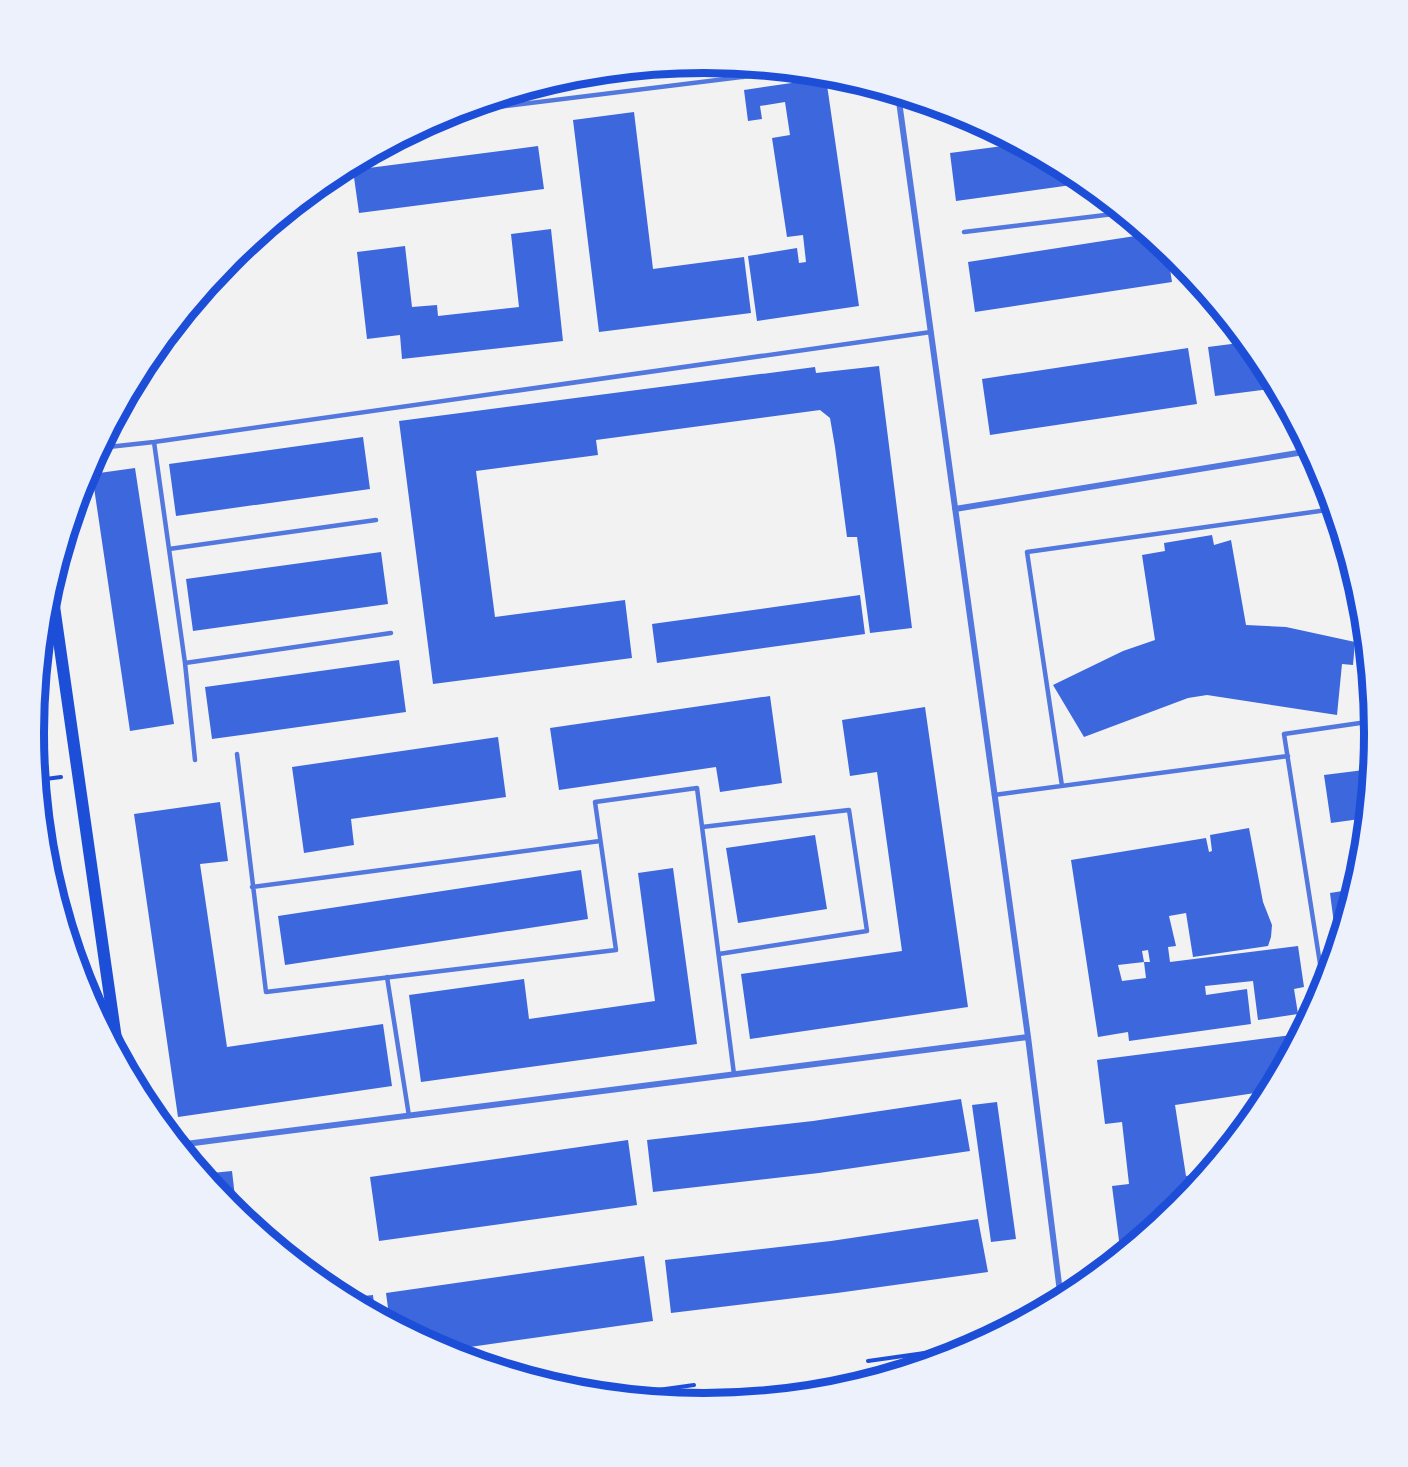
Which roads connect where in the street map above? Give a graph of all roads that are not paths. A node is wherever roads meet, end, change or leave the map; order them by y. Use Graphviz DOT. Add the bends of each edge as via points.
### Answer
graph roads {
  1 [pos="742,74"];
  2 [pos="757,75"];
  3 [pos="743,77"];
  4 [pos="899,103"];
  5 [pos="494,108"];
  6 [pos="1112,214"];
  7 [pos="964,232"];
  8 [pos="931,332"];
  9 [pos="154,442"];
  10 [pos="109,447"];
  11 [pos="1301,452"];
  12 [pos="955,509"];
  13 [pos="1325,510"];
  14 [pos="376,520"];
  15 [pos="169,549"];
  16 [pos="55,612"];
  17 [pos="391,633"];
  18 [pos="185,663"];
  19 [pos="1364,722"];
  20 [pos="237,754"];
  21 [pos="1288,756"];
  22 [pos="195,760"];
  23 [pos="1062,786"];
  24 [pos="994,795"];
  25 [pos="702,827"];
  26 [pos="600,841"];
  27 [pos="252,887"];
  28 [pos="718,954"];
  29 [pos="1321,968"];
  30 [pos="387,977"];
  31 [pos="115,1032"];
  32 [pos="1028,1037"];
  33 [pos="734,1074"];
  34 [pos="409,1116"];
  35 [pos="186,1144"];
  36 [pos="1060,1290"];
  1 -- 3 [label="lane"];
  2 -- 3 [label="lane"];
  3 -- 5 [label="lane"];
  4 -- 8 [label="street"];
  6 -- 7 [label="lane"];
  8 -- 9 [label="lane"];
  8 -- 12 [label="street"];
  9 -- 10 [label="lane"];
  9 -- 15 [label="lane"];
  11 -- 12 [label="street"];
  12 -- 24 [label="street"];
  13 -- 23 [label="lane" via="1027,552"];
  14 -- 15 [label="lane"];
  15 -- 18 [label="lane"];
  16 -- 31 [label="main road"];
  17 -- 18 [label="lane"];
  18 -- 22 [label="lane"];
  19 -- 21 [label="lane" via="1284,734"];
  20 -- 27 [label="lane"];
  21 -- 23 [label="lane"];
  21 -- 29 [label="lane"];
  23 -- 24 [label="lane"];
  24 -- 32 [label="street"];
  25 -- 26 [label="lane" via="697,788 606,800 594,802"];
  25 -- 28 [label="lane"];
  25 -- 28 [label="lane" via="849,810 867,931"];
  26 -- 27 [label="lane"];
  26 -- 30 [label="lane" via="616,950"];
  27 -- 30 [label="lane" via="266,992"];
  28 -- 33 [label="lane"];
  30 -- 34 [label="lane"];
  32 -- 33 [label="street"];
  32 -- 36 [label="street"];
  33 -- 34 [label="street"];
  34 -- 35 [label="street"];
}
